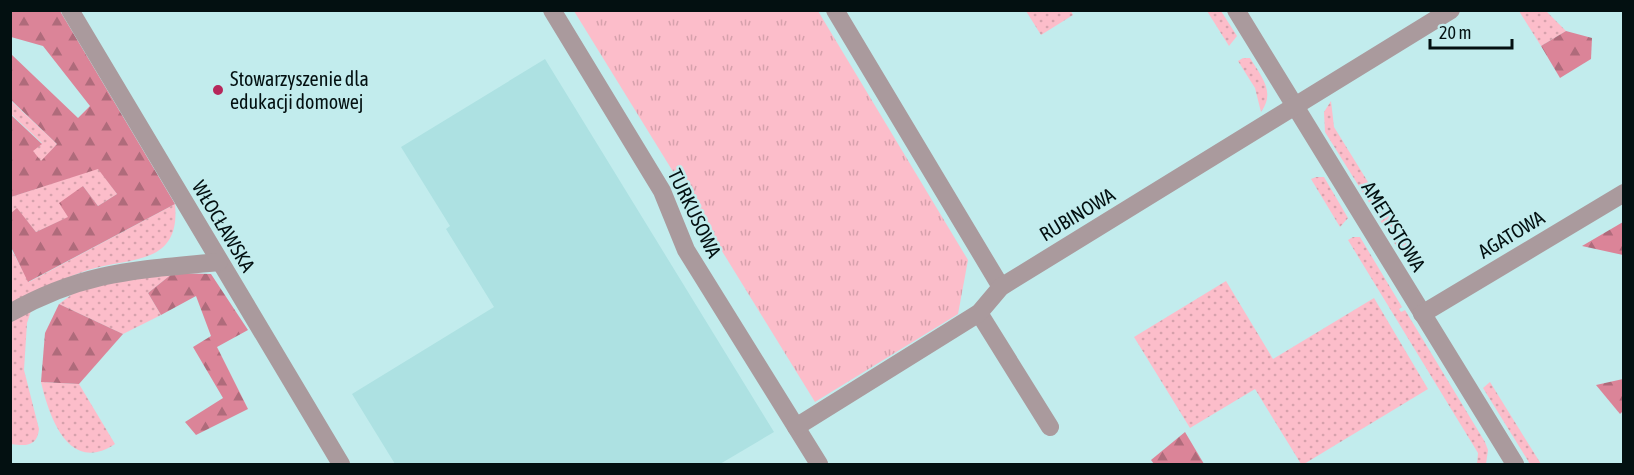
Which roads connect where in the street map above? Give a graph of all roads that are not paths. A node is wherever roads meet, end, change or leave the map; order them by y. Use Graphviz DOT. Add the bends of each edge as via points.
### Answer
graph roads {
  1 [pos="70,10"];
  2 [pos="552,10"];
  3 [pos="835,10"];
  4 [pos="1236,10"];
  5 [pos="1451,10"];
  6 [pos="1295,106"];
  7 [pos="1623,193"];
  8 [pos="219,262"];
  9 [pos="1001,286"];
  10 [pos="10,313"];
  11 [pos="979,313"];
  12 [pos="1422,314"];
  13 [pos="796,427"];
  14 [pos="1050,427"];
  15 [pos="341,465"];
  16 [pos="819,465"];
  17 [pos="1515,465"];
  1 -- 8 [label="street, WŁOCŁAWSKA"];
  2 -- 13 [label="street, TURKUSOWA" via="662,191 686,250"];
  3 -- 9 [label="street"];
  4 -- 6 [label="street, AMETYSTOWA"];
  5 -- 6 [label="street, RUBINOWA"];
  6 -- 9 [label="street, RUBINOWA"];
  6 -- 12 [label="street, AMETYSTOWA"];
  7 -- 12 [label="street, AGATOWA"];
  8 -- 10 [label="street" via="98,276 53,291"];
  8 -- 15 [label="street, WŁOCŁAWSKA"];
  9 -- 11 [label="street, RUBINOWA"];
  11 -- 13 [label="street, RUBINOWA"];
  11 -- 14 [label="street"];
  12 -- 17 [label="street, AMETYSTOWA"];
  13 -- 16 [label="street, TURKUSOWA"];
}
